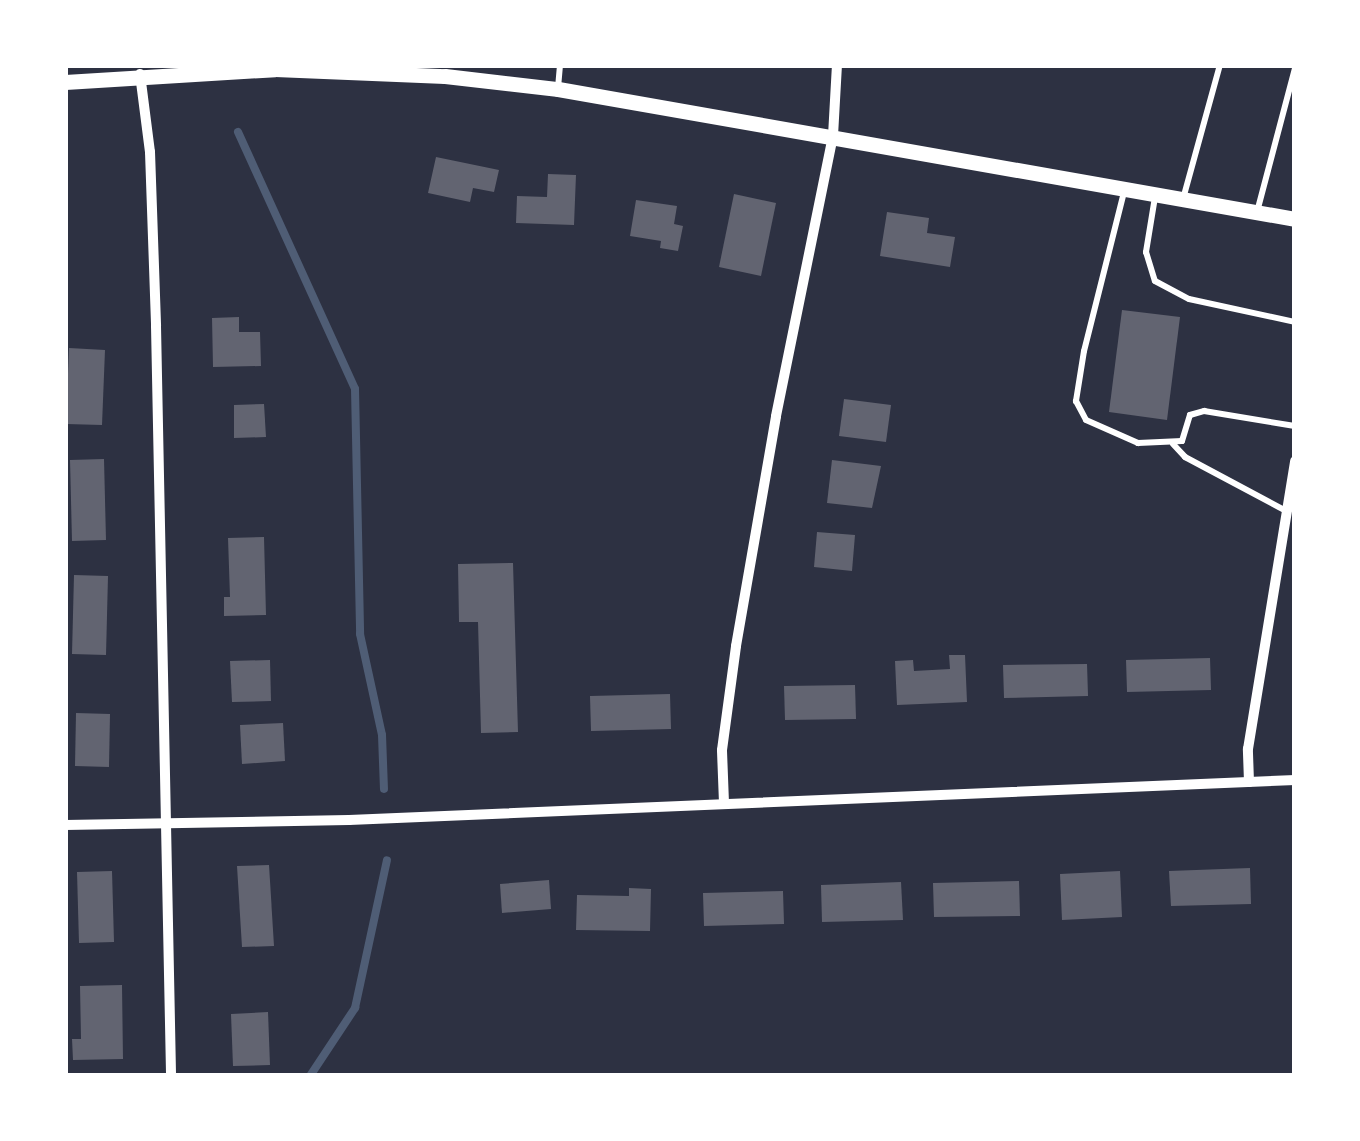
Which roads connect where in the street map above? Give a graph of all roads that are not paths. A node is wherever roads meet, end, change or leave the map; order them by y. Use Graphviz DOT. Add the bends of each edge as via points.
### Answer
graph roads {
  1 [pos="560,65"];
  2 [pos="837,65"];
  3 [pos="1220,65"];
  4 [pos="289,67"];
  5 [pos="383,68"];
  6 [pos="1295,68"];
  7 [pos="140,74"];
  8 [pos="65,82"];
  9 [pos="558,89"];
  10 [pos="833,136"];
  11 [pos="1124,191"];
  12 [pos="1155,196"];
  13 [pos="1182,200"];
  14 [pos="1256,213"];
  15 [pos="1295,219"];
  16 [pos="1295,322"];
  17 [pos="1295,426"];
  18 [pos="1174,444"];
  19 [pos="1295,462"];
  20 [pos="1292,488"];
  21 [pos="1286,511"];
  22 [pos="1295,780"];
  23 [pos="1249,782"];
  24 [pos="724,803"];
  25 [pos="65,824"];
  26 [pos="168,825"];
  27 [pos="171,1076"];
  1 -- 9 [label="lane"];
  2 -- 10 [label="street"];
  3 -- 13 [label="lane"];
  4 -- 5 [label="street"];
  4 -- 7 [label="street"];
  5 -- 9 [label="street"];
  6 -- 14 [label="lane"];
  7 -- 8 [label="street"];
  7 -- 26 [label="street" via="152,210"];
  9 -- 10 [label="street"];
  10 -- 11 [label="street"];
  10 -- 24 [label="street" via="736,646 722,750"];
  11 -- 12 [label="street"];
  11 -- 18 [label="lane" via="1076,401 1086,420 1138,443"];
  12 -- 13 [label="street"];
  12 -- 16 [label="lane" via="1146,252 1155,280 1190,299"];
  13 -- 14 [label="street"];
  14 -- 15 [label="street"];
  17 -- 18 [label="lane" via="1204,412 1190,416"];
  18 -- 21 [label="lane" via="1185,457"];
  19 -- 20 [label="street"];
  20 -- 21 [label="street"];
  21 -- 23 [label="street" via="1248,749"];
  22 -- 23 [label="street"];
  23 -- 24 [label="street"];
  24 -- 26 [label="street"];
  25 -- 26 [label="street"];
  26 -- 27 [label="street"];
}
